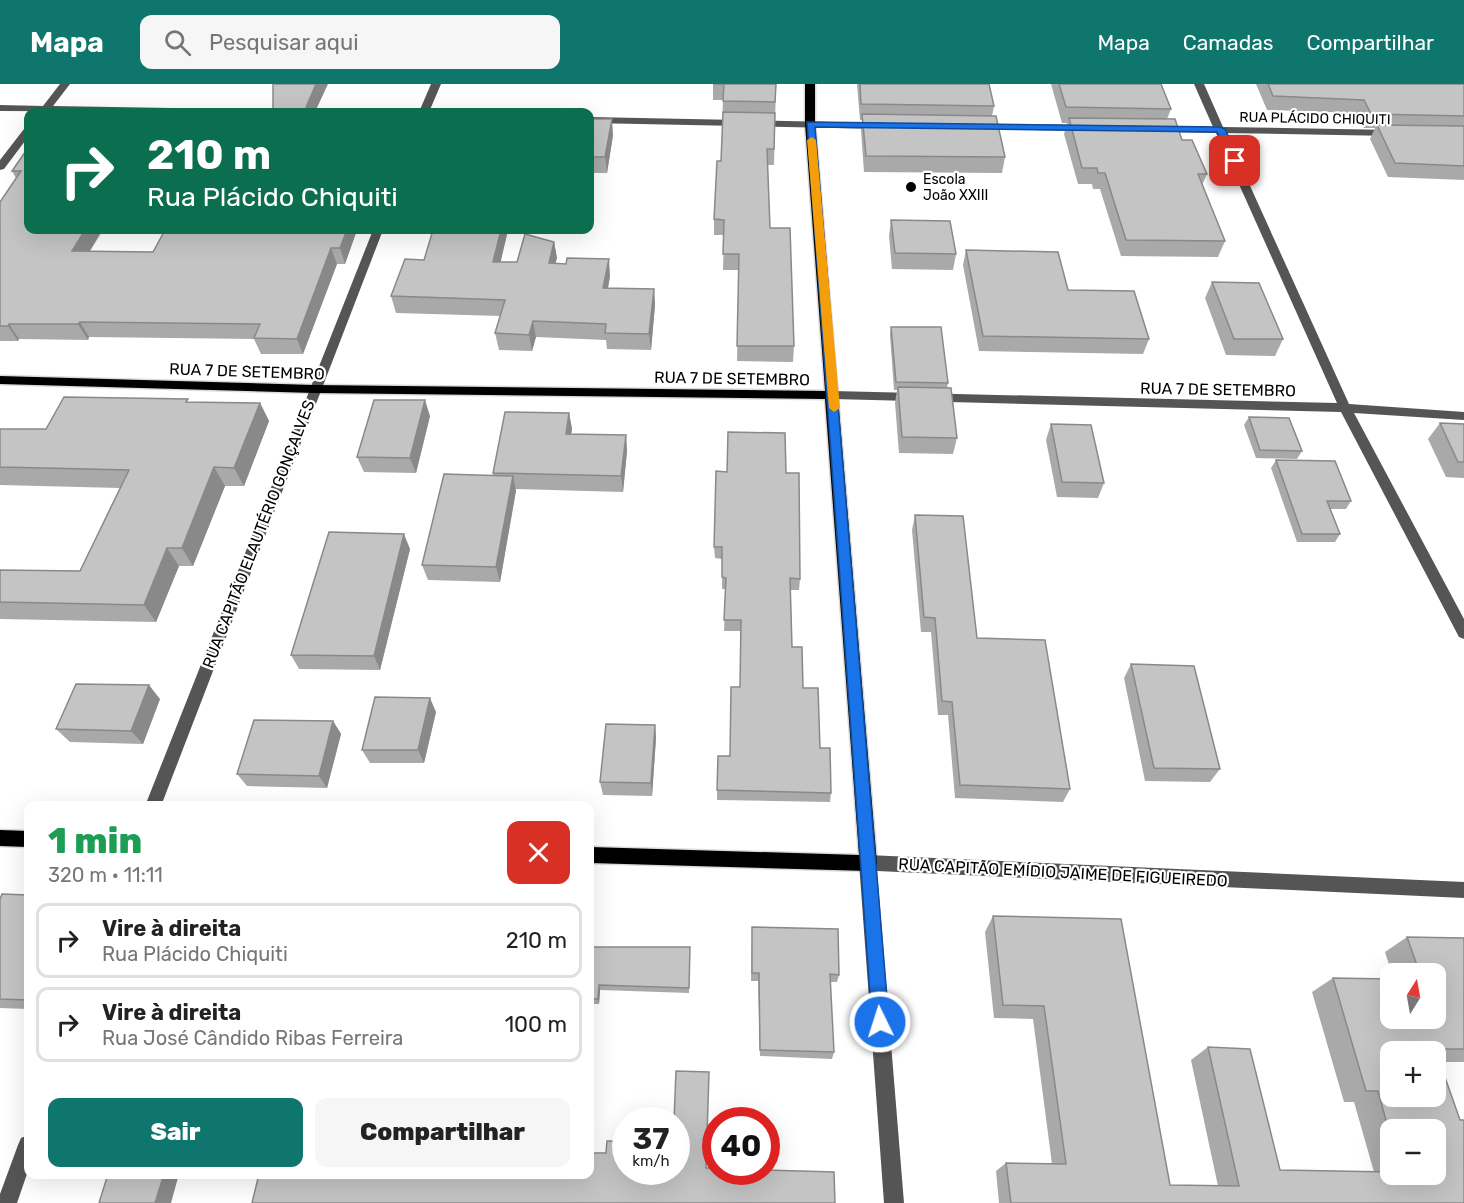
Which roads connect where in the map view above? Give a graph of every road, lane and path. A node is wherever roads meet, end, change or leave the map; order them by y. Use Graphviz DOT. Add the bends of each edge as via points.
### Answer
graph roads {
  1 [pos="65,84"];
  2 [pos="436,84"];
  3 [pos="810,84"];
  4 [pos="1199,84"];
  5 [pos="0,108"];
  6 [pos="46,108"];
  7 [pos="426,108"];
  8 [pos="24,110"];
  9 [pos="594,120"];
  10 [pos="810,124"];
  11 [pos="888,126"];
  12 [pos="971,127"];
  13 [pos="1101,128"];
  14 [pos="1149,129"];
  15 [pos="1220,129"];
  16 [pos="1406,133"];
  17 [pos="24,136"];
  18 [pos="0,167"];
  19 [pos="376,234"];
  20 [pos="0,381"];
  21 [pos="314,389"];
  22 [pos="833,395"];
  23 [pos="1345,408"];
  24 [pos="1464,416"];
  25 [pos="1464,633"];
  26 [pos="155,801"];
  27 [pos="0,838"];
  28 [pos="24,839"];
  29 [pos="594,855"];
  30 [pos="868,863"];
  31 [pos="1464,890"];
  32 [pos="24,1156"];
  33 [pos="7,1203"];
  34 [pos="894,1203"];
  1 -- 6 [label="street"];
  2 -- 7 [label="street"];
  3 -- 10 [label="main road"];
  4 -- 15 [label="street"];
  5 -- 8 [label="street"];
  9 -- 10 [label="street"];
  10 -- 11 [label="street"];
  10 -- 22 [label="main road"];
  12 -- 13 [label="street"];
  14 -- 15 [label="street, RUA PLÁCIDO CHIQUITI"];
  15 -- 16 [label="street, RUA PLÁCIDO CHIQUITI"];
  15 -- 23 [label="street"];
  17 -- 18 [label="street"];
  19 -- 21 [label="street, RUA CAPITÃO ELAUTÉRIO GONÇALVES"];
  20 -- 21 [label="main road, RUA 7 DE SETEMBRO"];
  21 -- 22 [label="main road, RUA 7 DE SETEMBRO"];
  21 -- 26 [label="street, RUA CAPITÃO ELAUTÉRIO GONÇALVES"];
  22 -- 23 [label="street, RUA 7 DE SETEMBRO"];
  22 -- 30 [label="main road"];
  23 -- 24 [label="street, RUA 7 DE SETEMBRO"];
  23 -- 25 [label="street"];
  27 -- 28 [label="main road"];
  29 -- 30 [label="main road, RUA CAPITÃO EMÍDIO JAIME DE FIGUEIREDO"];
  30 -- 31 [label="street, RUA CAPITÃO EMÍDIO JAIME DE FIGUEIREDO"];
  30 -- 34 [label="street"];
  32 -- 33 [label="street"];
}
